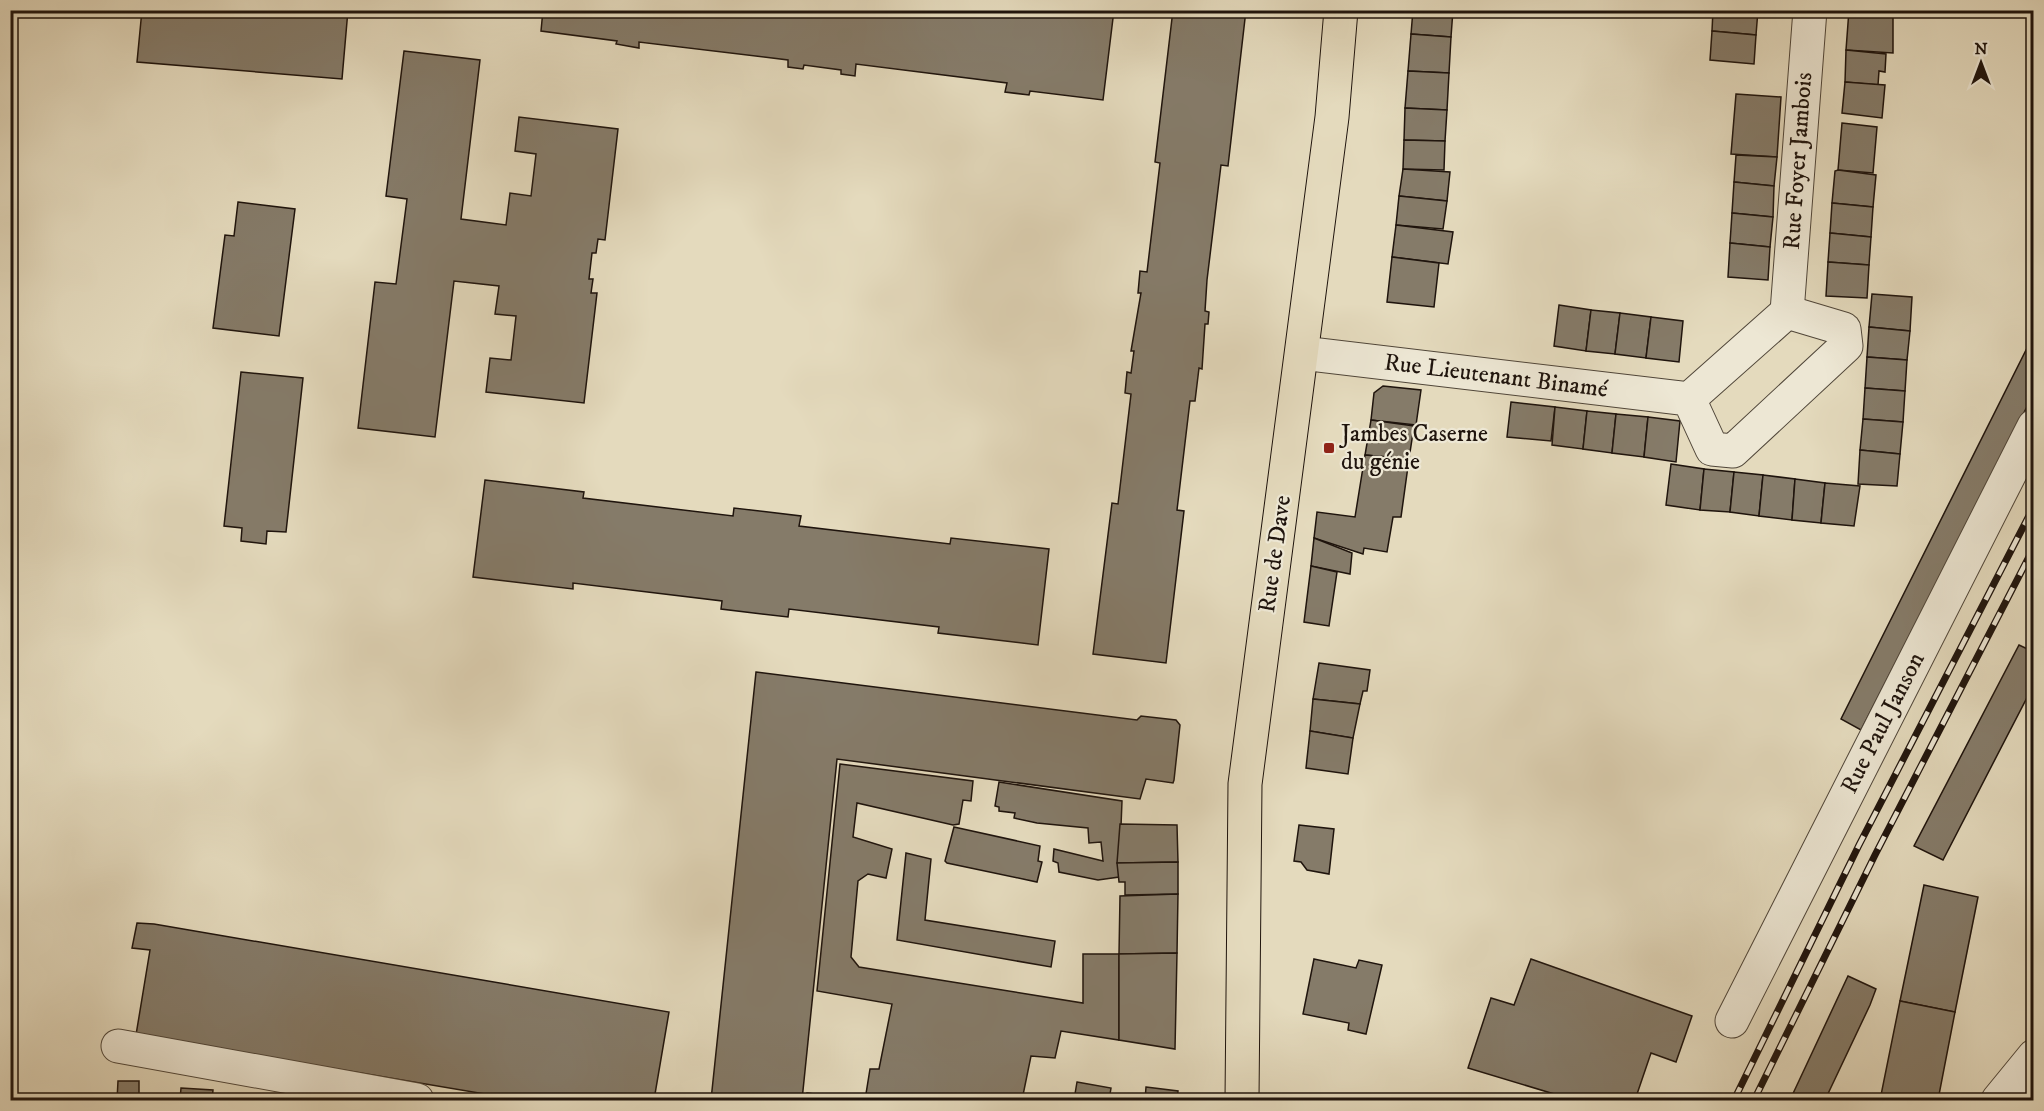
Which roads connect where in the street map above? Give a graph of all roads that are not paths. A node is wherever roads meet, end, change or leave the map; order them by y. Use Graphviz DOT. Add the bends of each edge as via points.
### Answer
graph roads {
  1 [pos="1341,10"];
  2 [pos="1809,10"];
  3 [pos="1787,312"];
  4 [pos="1302,353"];
  5 [pos="1689,399"];
  6 [pos="2034,426"];
  7 [pos="1732,1021"];
  8 [pos="118,1046"];
  9 [pos="2034,1056"];
  10 [pos="408,1100"];
  11 [pos="1242,1101"];
  12 [pos="1998,1101"];
  1 -- 4 [label="main road, Rue de Dave" via="1332,117"];
  2 -- 3 [label="street, Rue Foyer Jambois"];
  3 -- 5 [label="street"];
  3 -- 5 [label="street" via="1844,329 1846,346 1733,451 1712,449"];
  4 -- 5 [label="street, Rue Lieutenant Binamé"];
  4 -- 11 [label="main road, Rue de Dave" via="1245,784"];
  6 -- 7 [label="street, Rue Paul Janson"];
  8 -- 10 [label="street"];
  9 -- 12 [label="street"];
}
